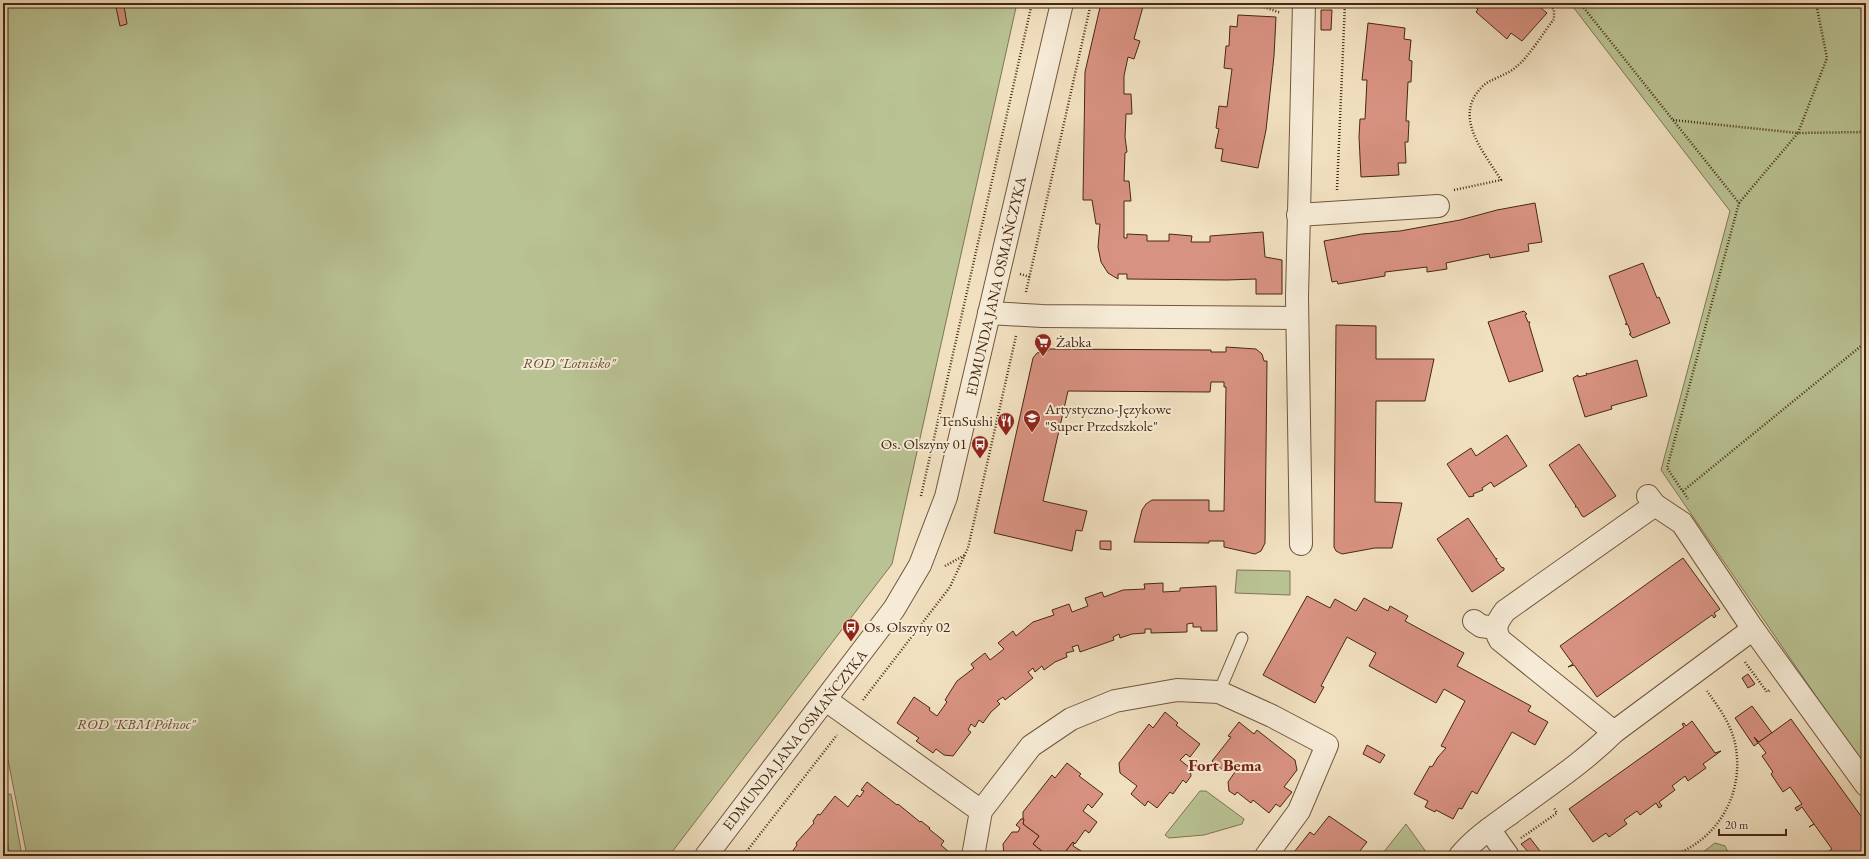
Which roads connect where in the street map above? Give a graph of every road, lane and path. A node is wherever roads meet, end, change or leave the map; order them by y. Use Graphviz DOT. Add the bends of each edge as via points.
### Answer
graph roads {
  1 [pos="1032,3"];
  2 [pos="1062,3"];
  3 [pos="1346,3"];
  4 [pos="1548,3"];
  5 [pos="1580,3"];
  6 [pos="1816,3"];
  7 [pos="1264,7"];
  8 [pos="1295,9"];
  9 [pos="1672,120"];
  10 [pos="1866,132"];
  11 [pos="1798,133"];
  12 [pos="1337,195"];
  13 [pos="1444,199"];
  14 [pos="1739,203"];
  15 [pos="1298,215"];
  16 [pos="989,313"];
  17 [pos="1297,318"];
  18 [pos="1866,342"];
  19 [pos="1683,491"];
  20 [pos="920,502"];
  21 [pos="1692,504"];
  22 [pos="1300,544"];
  23 [pos="1474,621"];
  24 [pos="1496,628"];
  25 [pos="1753,629"];
  26 [pos="1242,638"];
  27 [pos="1694,673"];
  28 [pos="1219,692"];
  29 [pos="826,700"];
  30 [pos="1614,732"];
  31 [pos="1866,784"];
  32 [pos="981,811"];
  33 [pos="1489,829"];
  34 [pos="706,856"];
  35 [pos="973,856"];
  36 [pos="1266,856"];
  37 [pos="1460,856"];
  38 [pos="1508,856"];
  39 [pos="1670,856"];
  1 -- 20 [label="path"];
  2 -- 16 [label="street, EDMUNDA JANA OSMAŃCZYKA"];
  3 -- 12 [label="path"];
  4 -- 13 [label="path" via="1554,10 1554,19 1517,67 1501,78 1482,86 1472,99 1468,114 1470,128 1501,180"];
  5 -- 9 [label="path"];
  6 -- 11 [label="path" via="1827,58"];
  7 -- 8 [label="path"];
  8 -- 15 [label="street"];
  9 -- 11 [label="path"];
  9 -- 14 [label="path"];
  10 -- 11 [label="path"];
  11 -- 14 [label="path"];
  13 -- 15 [label="street"];
  14 -- 19 [label="path" via="1667,468"];
  15 -- 17 [label="street"];
  16 -- 17 [label="street" via="1042,316"];
  16 -- 29 [label="street, EDMUNDA JANA OSMAŃCZYKA" via="946,497 920,565 894,609"];
  17 -- 22 [label="street"];
  18 -- 19 [label="path"];
  19 -- 21 [label="path"];
  23 -- 24 [label="street" via="1481,626"];
  24 -- 25 [label="street" via="1505,611 1651,501 1682,523"];
  24 -- 30 [label="street" via="1500,640"];
  25 -- 27 [label="street"];
  25 -- 31 [label="street"];
  26 -- 28 [label="lane"];
  27 -- 30 [label="street"];
  27 -- 39 [label="path" via="1728,722 1737,754 1737,776 1733,797 1711,831 1684,852"];
  28 -- 32 [label="street" via="1177,690 1115,701 1071,719 1031,746"];
  28 -- 36 [label="street" via="1272,716 1326,745 1299,812"];
  29 -- 32 [label="street"];
  29 -- 34 [label="street, EDMUNDA JANA OSMAŃCZYKA"];
  30 -- 33 [label="street" via="1597,750"];
  32 -- 35 [label="street"];
  33 -- 37 [label="street"];
  33 -- 38 [label="street"];
}
